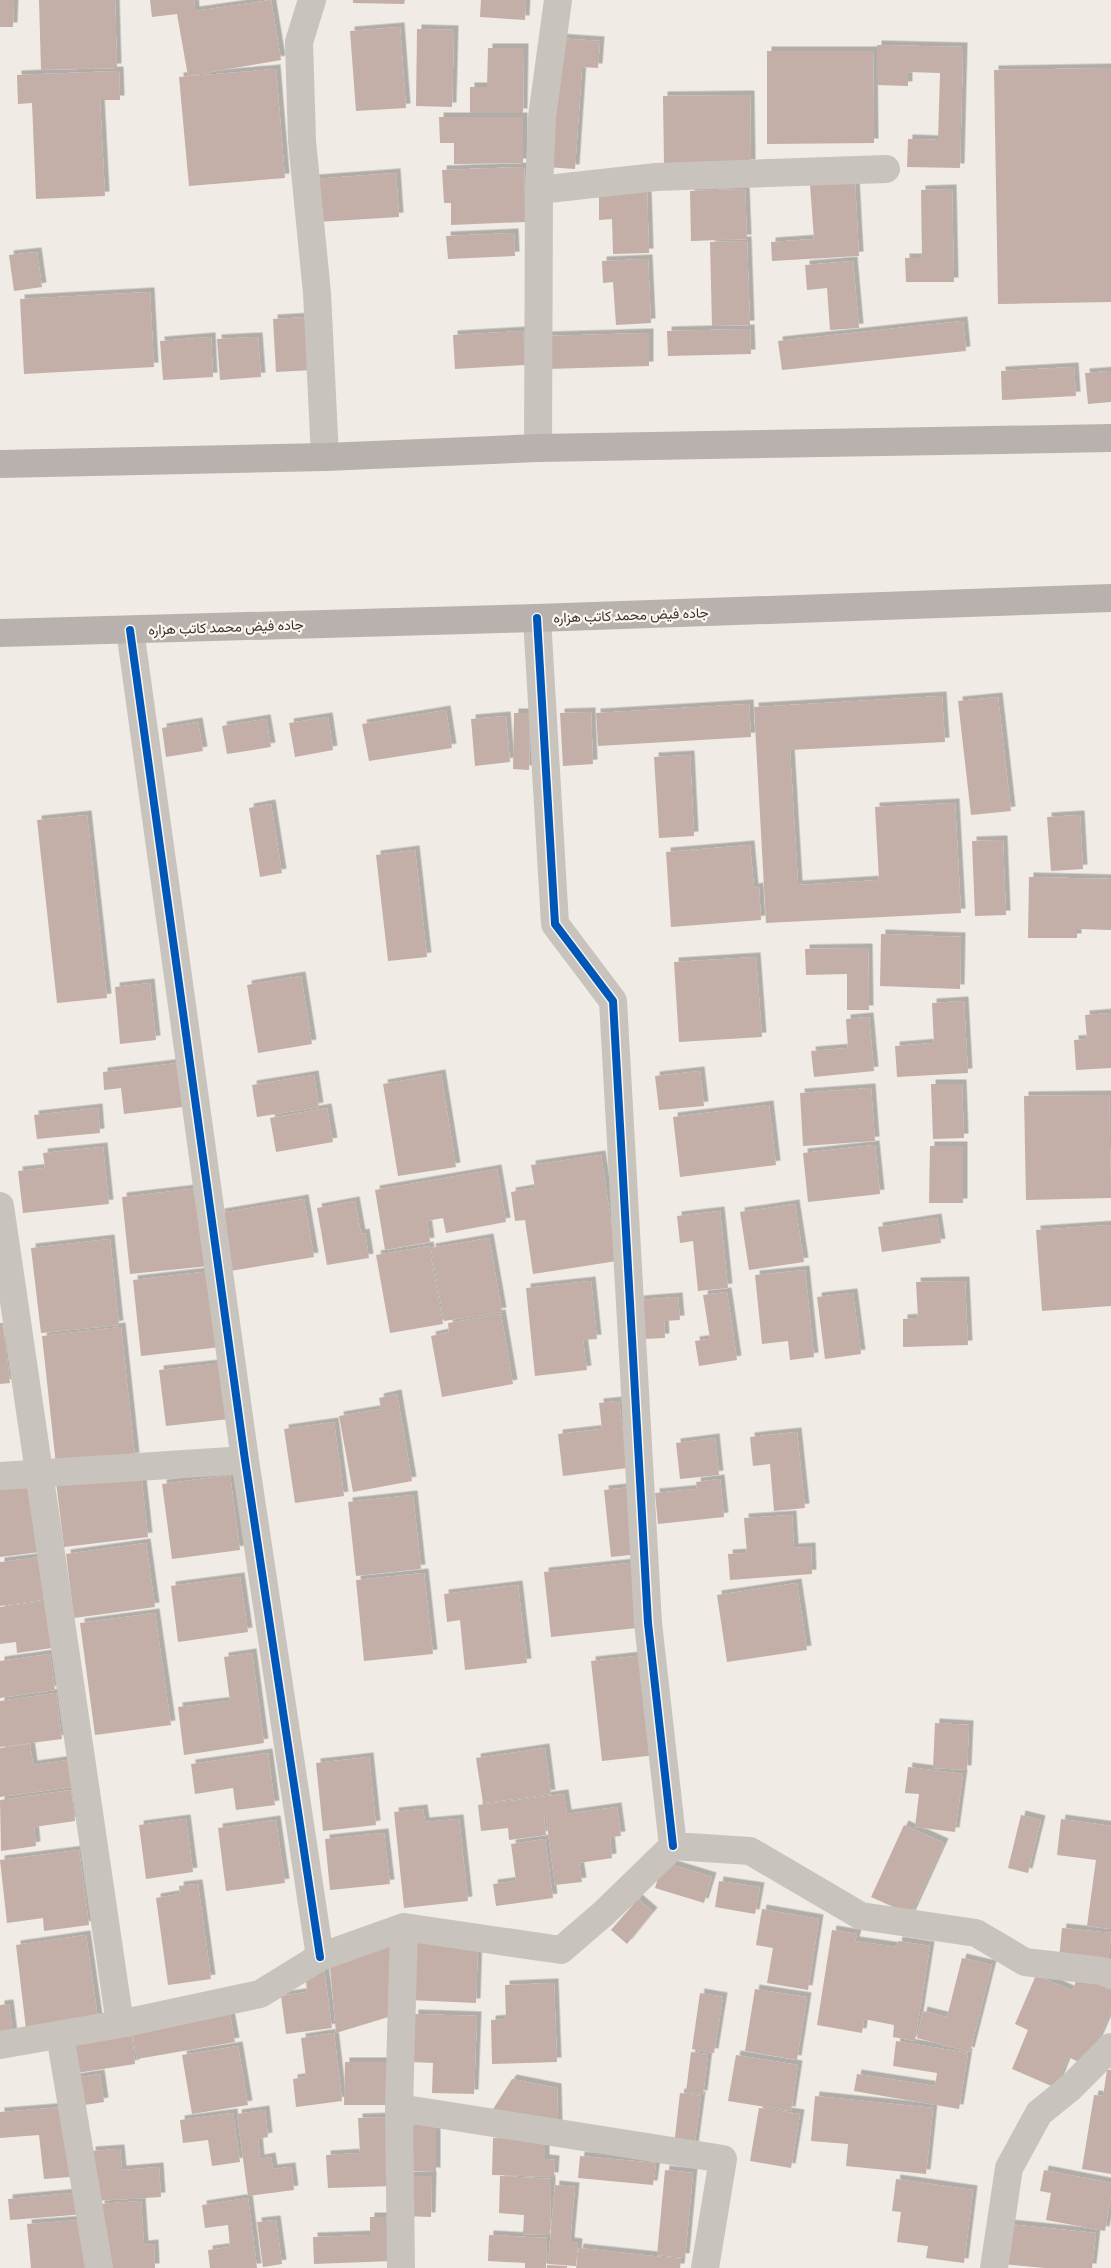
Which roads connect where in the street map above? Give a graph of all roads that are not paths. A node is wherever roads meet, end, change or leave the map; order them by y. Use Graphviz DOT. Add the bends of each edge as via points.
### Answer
graph roads {
  1 [pos="312,0"];
  2 [pos="558,0"];
  3 [pos="886,169"];
  4 [pos="539,190"];
  5 [pos="1111,438"];
  6 [pos="538,448"];
  7 [pos="324,458"];
  8 [pos="0,464"];
  9 [pos="1111,598"];
  10 [pos="537,618"];
  11 [pos="130,630"];
  12 [pos="0,632"];
  13 [pos="0,1206"];
  14 [pos="245,1460"];
  15 [pos="38,1472"];
  16 [pos="0,1476"];
  17 [pos="673,1846"];
  18 [pos="404,1927"];
  19 [pos="320,1957"];
  20 [pos="1111,1975"];
  21 [pos="120,2024"];
  22 [pos="60,2035"];
  23 [pos="0,2045"];
  24 [pos="1111,2047"];
  25 [pos="399,2108"];
  26 [pos="99,2268"];
  27 [pos="402,2268"];
  28 [pos="706,2268"];
  29 [pos="994,2268"];
  1 -- 7 [label="street" via="299,42 302,140 317,293"];
  2 -- 4 [label="street" via="542,117"];
  3 -- 4 [label="street" via="656,178"];
  4 -- 6 [label="street"];
  5 -- 6 [label="main road"];
  6 -- 7 [label="main road"];
  7 -- 8 [label="main road"];
  9 -- 10 [label="main road, جاده فیض محمد کاتب هزاره"];
  10 -- 11 [label="main road, جاده فیض محمد کاتب هزاره"];
  10 -- 17 [label="street" via="555,924 613,1001 648,1623"];
  11 -- 12 [label="main road, جاده فیض محمد کاتب هزاره"];
  11 -- 14 [label="street"];
  13 -- 15 [label="street"];
  14 -- 15 [label="street"];
  14 -- 19 [label="street"];
  15 -- 16 [label="street"];
  15 -- 21 [label="street"];
  17 -- 18 [label="street" via="561,1950"];
  17 -- 20 [label="street" via="750,1852 862,1916 976,1933 1025,1962 1102,1971"];
  18 -- 19 [label="street"];
  18 -- 25 [label="street"];
  19 -- 21 [label="street" via="260,1994"];
  21 -- 22 [label="street"];
  22 -- 23 [label="street"];
  22 -- 26 [label="street"];
  24 -- 29 [label="street" via="1070,2088 1038,2113 1009,2168"];
  25 -- 27 [label="street"];
  25 -- 28 [label="street" via="724,2159"];
}
